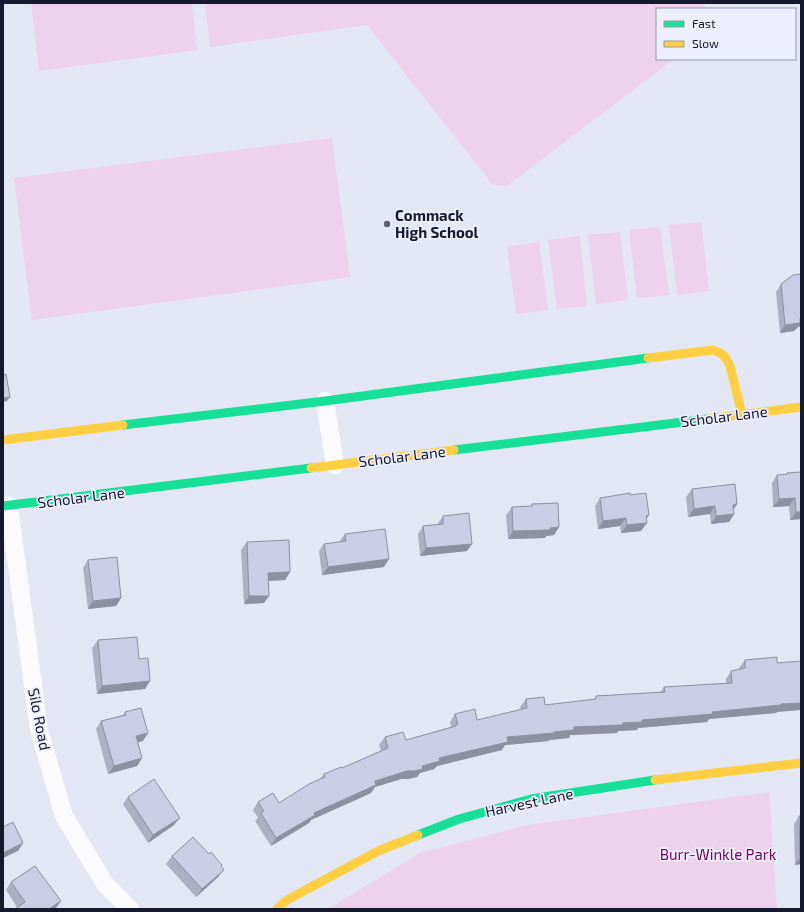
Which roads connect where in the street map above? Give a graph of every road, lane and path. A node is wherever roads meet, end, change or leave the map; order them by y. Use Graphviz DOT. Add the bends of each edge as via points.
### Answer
graph roads {
  1 [pos="325,401"];
  2 [pos="801,407"];
  3 [pos="742,414"];
  4 [pos="3,440"];
  5 [pos="335,465"];
  6 [pos="6,506"];
  7 [pos="801,763"];
  8 [pos="130,909"];
  9 [pos="277,909"];
  1 -- 3 [label="street" via="713,350 725,356"];
  1 -- 4 [label="street"];
  1 -- 5 [label="street"];
  2 -- 3 [label="street, Scholar Lane"];
  3 -- 5 [label="street, Scholar Lane"];
  5 -- 6 [label="street, Scholar Lane"];
  6 -- 8 [label="street, Silo Road" via="39,730 64,816 104,884"];
  7 -- 9 [label="street, Harvest Lane" via="656,780 531,799 458,819 378,851 287,900"];
}
